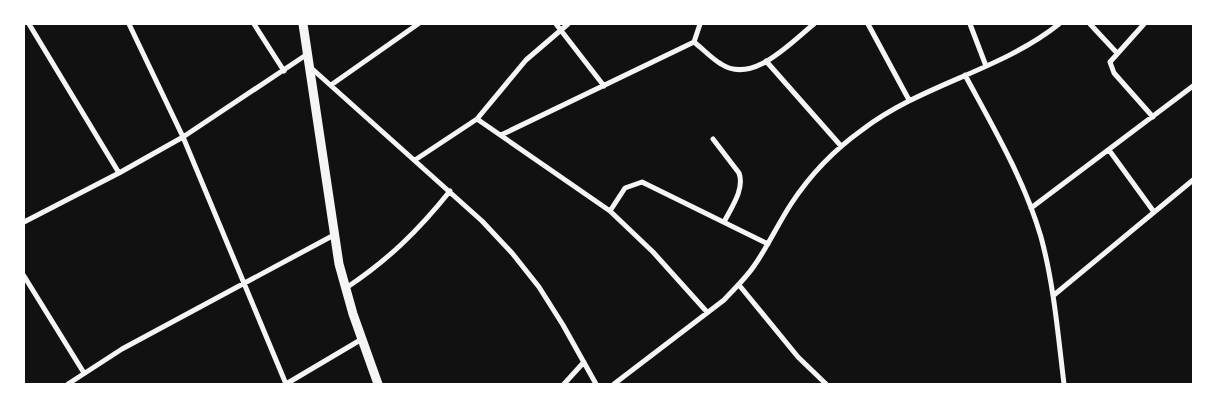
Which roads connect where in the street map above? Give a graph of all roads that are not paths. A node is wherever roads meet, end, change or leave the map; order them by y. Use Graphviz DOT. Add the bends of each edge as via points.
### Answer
graph roads {
  1 [pos="29,24"];
  2 [pos="128,24"];
  3 [pos="254,24"];
  4 [pos="303,24"];
  5 [pos="418,24"];
  6 [pos="556,24"];
  7 [pos="568,24"];
  8 [pos="700,24"];
  9 [pos="814,24"];
  10 [pos="868,24"];
  11 [pos="970,24"];
  12 [pos="1059,24"];
  13 [pos="1090,24"];
  14 [pos="1144,24"];
  15 [pos="561,30"];
  16 [pos="694,42"];
  17 [pos="1117,52"];
  18 [pos="307,60"];
  19 [pos="766,61"];
  20 [pos="986,66"];
  21 [pos="284,71"];
  22 [pos="965,75"];
  23 [pos="332,85"];
  24 [pos="604,86"];
  25 [pos="1193,86"];
  26 [pos="909,100"];
  27 [pos="1153,117"];
  28 [pos="476,119"];
  29 [pos="500,135"];
  30 [pos="183,137"];
  31 [pos="713,139"];
  32 [pos="841,146"];
  33 [pos="1108,150"];
  34 [pos="415,160"];
  35 [pos="120,173"];
  36 [pos="1193,180"];
  37 [pos="450,191"];
  38 [pos="1031,208"];
  39 [pos="610,211"];
  40 [pos="1154,212"];
  41 [pos="24,222"];
  42 [pos="724,222"];
  43 [pos="334,235"];
  44 [pos="768,244"];
  45 [pos="24,276"];
  46 [pos="244,284"];
  47 [pos="739,285"];
  48 [pos="346,288"];
  49 [pos="1054,296"];
  50 [pos="707,312"];
  51 [pos="362,339"];
  52 [pos="584,362"];
  53 [pos="84,373"];
  54 [pos="68,384"];
  55 [pos="286,384"];
  56 [pos="378,384"];
  57 [pos="564,384"];
  58 [pos="596,384"];
  59 [pos="614,384"];
  60 [pos="826,384"];
  61 [pos="1064,384"];
  1 -- 35 [label="street"];
  2 -- 30 [label="street"];
  3 -- 21 [label="street"];
  4 -- 18 [label="street"];
  5 -- 23 [label="street"];
  6 -- 15 [label="street"];
  7 -- 15 [label="street"];
  8 -- 16 [label="street"];
  9 -- 19 [label="street"];
  10 -- 26 [label="street"];
  11 -- 20 [label="street"];
  12 -- 20 [label="street" via="1028,46"];
  13 -- 17 [label="street"];
  14 -- 17 [label="street"];
  15 -- 24 [label="street"];
  15 -- 28 [label="street" via="526,60"];
  16 -- 19 [label="street" via="721,65 731,69 753,68"];
  16 -- 24 [label="street"];
  17 -- 27 [label="street" via="1110,62 1111,68"];
  18 -- 21 [label="street"];
  18 -- 23 [label="street"];
  18 -- 43 [label="street"];
  19 -- 32 [label="street"];
  20 -- 22 [label="street"];
  21 -- 30 [label="street"];
  22 -- 26 [label="street"];
  22 -- 38 [label="street" via="1006,151"];
  23 -- 34 [label="street"];
  24 -- 29 [label="street"];
  25 -- 27 [label="street"];
  26 -- 32 [label="street" via="885,113"];
  27 -- 33 [label="street"];
  28 -- 29 [label="street"];
  28 -- 34 [label="street"];
  29 -- 39 [label="street"];
  30 -- 35 [label="street"];
  30 -- 46 [label="street"];
  31 -- 42 [label="street" via="741,178 740,189"];
  32 -- 44 [label="street" via="791,203"];
  33 -- 38 [label="street"];
  33 -- 40 [label="street"];
  34 -- 37 [label="street"];
  35 -- 41 [label="street"];
  36 -- 40 [label="street"];
  37 -- 48 [label="street" via="404,245 376,269"];
  37 -- 52 [label="street" via="506,247 539,288"];
  38 -- 49 [label="street"];
  39 -- 42 [label="street" via="625,188 642,182"];
  39 -- 50 [label="street" via="653,252"];
  40 -- 49 [label="street"];
  42 -- 44 [label="street"];
  43 -- 46 [label="street"];
  43 -- 48 [label="street"];
  44 -- 47 [label="street"];
  45 -- 53 [label="street"];
  46 -- 53 [label="street" via="122,349"];
  46 -- 55 [label="street"];
  47 -- 50 [label="street"];
  47 -- 60 [label="street" via="798,357"];
  48 -- 51 [label="street"];
  49 -- 61 [label="street"];
  50 -- 59 [label="street"];
  51 -- 55 [label="street"];
  51 -- 56 [label="street"];
  52 -- 57 [label="street"];
  52 -- 58 [label="street"];
  53 -- 54 [label="street"];
}
